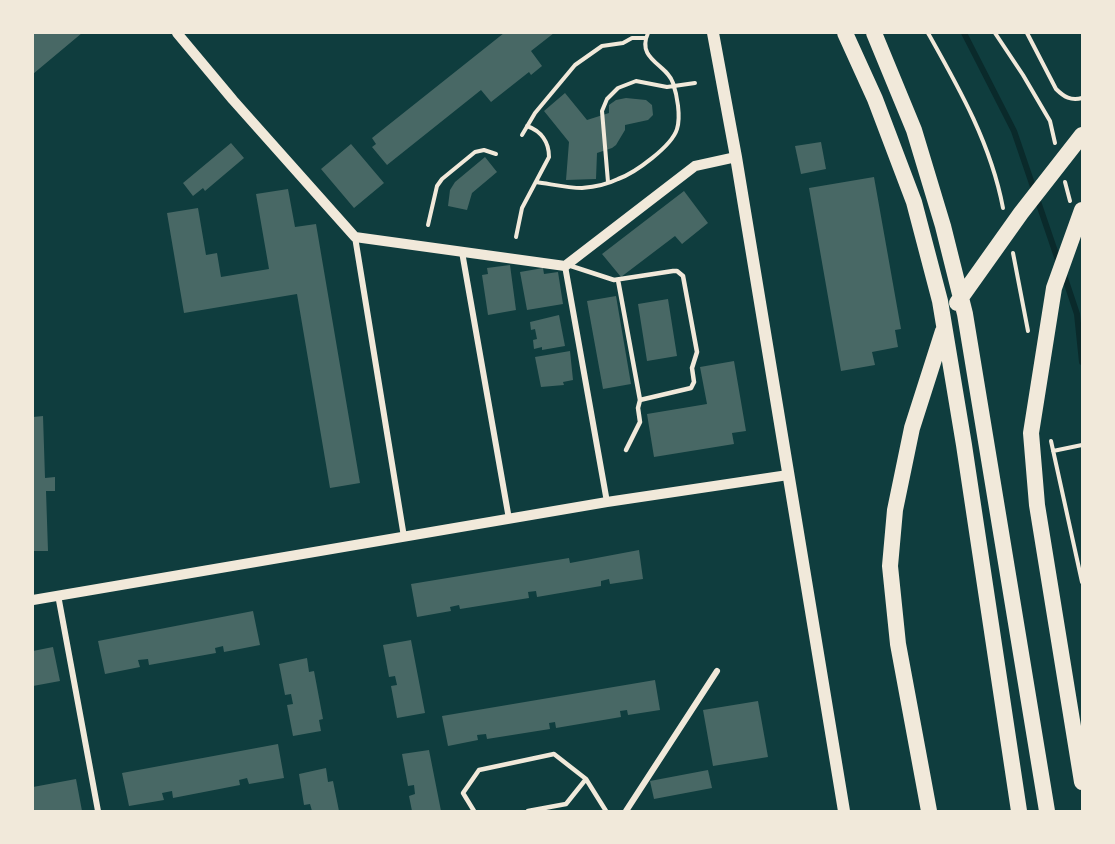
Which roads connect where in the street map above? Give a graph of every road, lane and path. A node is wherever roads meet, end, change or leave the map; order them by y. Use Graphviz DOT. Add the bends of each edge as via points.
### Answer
graph roads {
  1 [pos="177,33"];
  2 [pos="648,33"];
  3 [pos="713,33"];
  4 [pos="845,33"];
  5 [pos="874,33"];
  6 [pos="995,33"];
  7 [pos="1027,33"];
  8 [pos="645,38"];
  9 [pos="695,83"];
  10 [pos="674,87"];
  11 [pos="1082,98"];
  12 [pos="527,126"];
  13 [pos="522,135"];
  14 [pos="1082,135"];
  15 [pos="1062,149"];
  16 [pos="496,154"];
  17 [pos="736,157"];
  18 [pos="1064,179"];
  19 [pos="536,182"];
  20 [pos="608,182"];
  21 [pos="1077,210"];
  22 [pos="428,225"];
  23 [pos="355,237"];
  24 [pos="516,237"];
  25 [pos="462,251"];
  26 [pos="567,265"];
  27 [pos="618,280"];
  28 [pos="640,400"];
  29 [pos="1082,445"];
  30 [pos="626,450"];
  31 [pos="788,475"];
  32 [pos="607,502"];
  33 [pos="509,519"];
  34 [pos="404,537"];
  35 [pos="1082,582"];
  36 [pos="58,596"];
  37 [pos="33,600"];
  38 [pos="717,671"];
  39 [pos="586,779"];
  40 [pos="1082,782"];
  41 [pos="1046,808"];
  42 [pos="1018,809"];
  43 [pos="98,811"];
  44 [pos="474,811"];
  45 [pos="528,811"];
  46 [pos="606,811"];
  47 [pos="626,811"];
  48 [pos="844,811"];
  49 [pos="929,811"];
  1 -- 23 [label="street"];
  2 -- 8 [label="path"];
  3 -- 17 [label="main road"];
  4 -- 42 [label="highway" via="914,202 940,301"];
  5 -- 41 [label="highway" via="914,130 965,314"];
  6 -- 15 [label="path" via="1050,121"];
  7 -- 11 [label="path" via="1056,89 1071,99"];
  8 -- 10 [label="path" via="651,57 672,79"];
  8 -- 12 [label="path" via="602,46 575,65"];
  9 -- 10 [label="path"];
  10 -- 20 [label="path" via="679,119 672,138 640,166"];
  10 -- 20 [label="path" via="636,81 618,88 607,99 602,111"];
  12 -- 13 [label="path"];
  12 -- 19 [label="path" via="539,132 549,149"];
  14 -- 15 [label="highway"];
  15 -- 49 [label="highway" via="948,316 912,429 895,510 890,566 898,644"];
  16 -- 22 [label="path" via="475,152 442,179"];
  17 -- 26 [label="street" via="694,166"];
  17 -- 31 [label="main road"];
  18 -- 21 [label="path"];
  19 -- 20 [label="path" via="582,188"];
  19 -- 24 [label="path" via="522,208"];
  21 -- 40 [label="highway" via="1054,288 1031,433 1037,505"];
  23 -- 25 [label="street"];
  23 -- 34 [label="street"];
  25 -- 26 [label="street"];
  25 -- 33 [label="street"];
  26 -- 27 [label="lane"];
  26 -- 32 [label="street"];
  27 -- 28 [label="lane"];
  27 -- 28 [label="lane" via="677,271 683,276 692,322 697,352 692,368 694,386"];
  28 -- 30 [label="lane" via="639,426"];
  29 -- 35 [label="path" via="1053,451"];
  31 -- 32 [label="street"];
  31 -- 48 [label="main road"];
  32 -- 33 [label="street"];
  33 -- 34 [label="street"];
  34 -- 36 [label="street"];
  36 -- 37 [label="street"];
  36 -- 43 [label="street"];
  38 -- 47 [label="street"];
  39 -- 44 [label="lane" via="555,754 480,770 462,792"];
  39 -- 45 [label="lane" via="567,804"];
  39 -- 46 [label="lane"];
}
